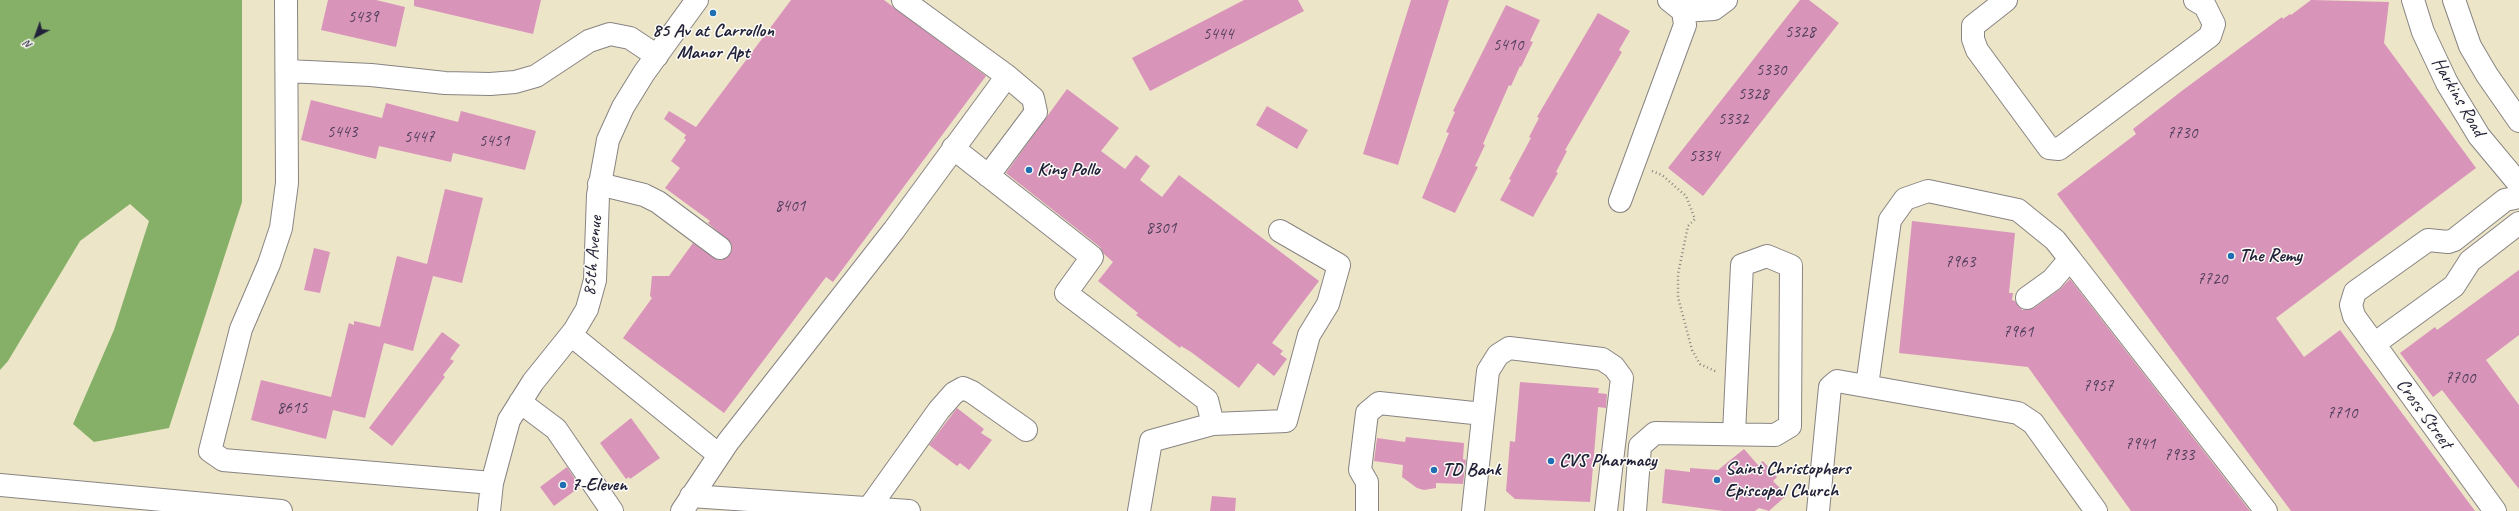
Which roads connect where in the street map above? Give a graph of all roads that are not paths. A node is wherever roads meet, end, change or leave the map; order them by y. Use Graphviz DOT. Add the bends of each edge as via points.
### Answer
graph roads {
  1 [pos="286,0"];
  2 [pos="697,0"];
  3 [pos="903,0"];
  4 [pos="1726,0"];
  5 [pos="2006,0"];
  6 [pos="2195,0"];
  7 [pos="2413,0"];
  8 [pos="2447,0"];
  9 [pos="2454,0"];
  10 [pos="1676,5"];
  11 [pos="2461,22"];
  12 [pos="657,56"];
  13 [pos="287,70"];
  14 [pos="1007,76"];
  15 [pos="2519,121"];
  16 [pos="953,148"];
  17 [pos="988,176"];
  18 [pos="600,184"];
  19 [pos="2519,184"];
  20 [pos="2519,197"];
  21 [pos="1620,201"];
  22 [pos="2519,223"];
  23 [pos="1280,231"];
  24 [pos="2454,240"];
  25 [pos="720,248"];
  26 [pos="2070,259"];
  27 [pos="2470,261"];
  28 [pos="2027,298"];
  29 [pos="571,335"];
  30 [pos="2374,344"];
  31 [pos="1867,386"];
  32 [pos="520,402"];
  33 [pos="1483,414"];
  34 [pos="1212,424"];
  35 [pos="1026,430"];
  36 [pos="1734,433"];
  37 [pos="719,455"];
  38 [pos="492,483"];
  39 [pos="0,485"];
  40 [pos="686,504"];
  41 [pos="833,508"];
  42 [pos="869,508"];
  43 [pos="281,511"];
  44 [pos="489,511"];
  45 [pos="612,511"];
  46 [pos="909,511"];
  47 [pos="1139,511"];
  48 [pos="1367,511"];
  49 [pos="1473,511"];
  50 [pos="1606,511"];
  51 [pos="1634,511"];
  52 [pos="1818,511"];
  53 [pos="2096,511"];
  54 [pos="2266,511"];
  55 [pos="2495,511"];
  1 -- 13 [label="street"];
  2 -- 12 [label="street, 85th Avenue"];
  3 -- 14 [label="street"];
  4 -- 10 [label="street" via="1714,9"];
  5 -- 6 [label="street" via="1973,26 1976,50 2049,148 2059,149 2210,36 2214,24 2206,6"];
  7 -- 19 [label="street, Harkins Road" via="2423,32 2447,83 2479,136"];
  8 -- 11 [label="street"];
  9 -- 11 [label="street, Harkins Road"];
  10 -- 21 [label="street" via="1685,25"];
  11 -- 15 [label="street, Harkins Road" via="2470,46"];
  12 -- 13 [label="street" via="630,38 610,34 589,41 536,76 515,82 445,83"];
  12 -- 18 [label="street, 85th Avenue" via="623,107 608,140"];
  13 -- 38 [label="street" via="287,183 281,228 269,264 241,329 210,451 223,460"];
  14 -- 16 [label="street"];
  14 -- 17 [label="street" via="1033,98 1036,112"];
  16 -- 17 [label="street"];
  16 -- 37 [label="street" via="894,230"];
  17 -- 34 [label="street" via="1092,257 1066,293 1207,400"];
  18 -- 25 [label="street" via="644,195 658,202"];
  18 -- 29 [label="street, 85th Avenue" via="593,293 588,309"];
  20 -- 24 [label="street" via="2506,200"];
  22 -- 27 [label="street"];
  23 -- 34 [label="street" via="1339,265 1328,304 1309,335 1286,421"];
  24 -- 27 [label="street"];
  24 -- 30 [label="street, Cross Street" via="2428,240 2356,292 2350,305 2354,316"];
  26 -- 28 [label="street" via="2052,280"];
  26 -- 31 [label="street" via="2055,240 2018,210 1928,191 1905,199 1890,220"];
  26 -- 54 [label="street"];
  27 -- 30 [label="street" via="2454,286"];
  29 -- 32 [label="street, 85th Avenue"];
  29 -- 37 [label="street"];
  30 -- 55 [label="street, Cross Street"];
  31 -- 52 [label="street" via="1837,381 1830,387"];
  31 -- 53 [label="street" via="2018,413 2033,423"];
  32 -- 38 [label="street, 85th Avenue" via="509,420"];
  32 -- 45 [label="street" via="556,428"];
  33 -- 48 [label="street" via="1379,403 1366,413 1360,470 1367,482"];
  33 -- 49 [label="street"];
  33 -- 50 [label="street" via="1488,371 1498,355 1509,348 1602,359 1614,367 1622,378"];
  34 -- 47 [label="street" via="1152,441"];
  35 -- 42 [label="street" via="963,388 954,393 939,410"];
  36 -- 36 [label="street" via="1775,435 1790,426 1790,266 1767,256 1742,265"];
  36 -- 51 [label="street" via="1655,432 1640,446"];
  37 -- 40 [label="street"];
  38 -- 44 [label="street, 85th Avenue"];
  39 -- 43 [label="street"];
  40 -- 41 [label="street"];
  41 -- 42 [label="street"];
  42 -- 46 [label="street"];
}
